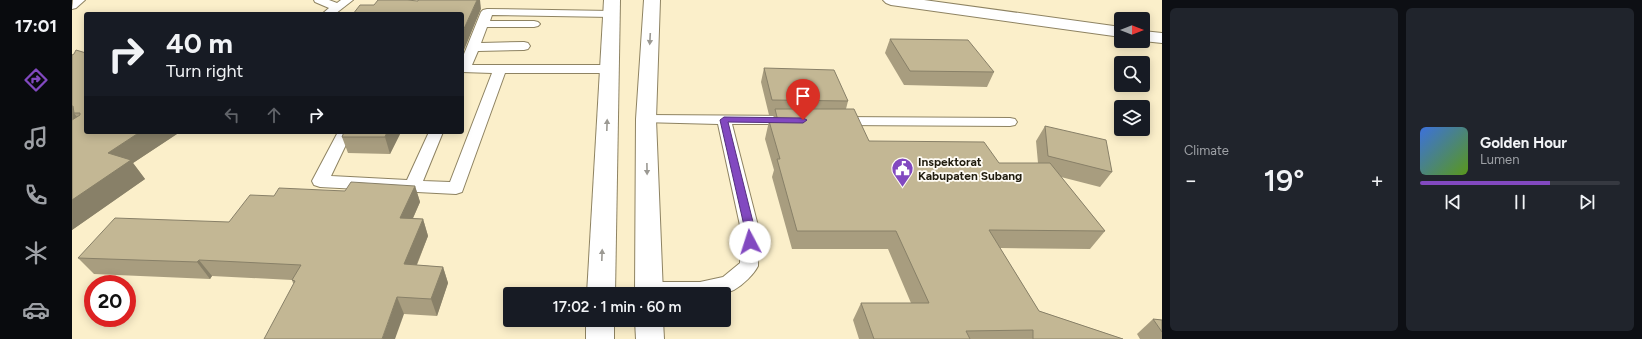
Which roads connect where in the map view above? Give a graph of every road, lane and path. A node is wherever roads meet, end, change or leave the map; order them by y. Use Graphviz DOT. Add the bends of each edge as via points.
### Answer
graph roads {
  1 [pos="319,0"];
  2 [pos="348,0"];
  3 [pos="652,0"];
  4 [pos="890,0"];
  5 [pos="337,7"];
  6 [pos="611,7"];
  7 [pos="331,12"];
  8 [pos="483,24"];
  9 [pos="534,24"];
  10 [pos="1114,31"];
  11 [pos="1150,37"];
  12 [pos="1162,38"];
  13 [pos="524,46"];
  14 [pos="472,47"];
  15 [pos="464,68"];
  16 [pos="500,69"];
  17 [pos="609,69"];
  18 [pos="464,71"];
  19 [pos="646,119"];
  20 [pos="724,120"];
  21 [pos="811,120"];
  22 [pos="827,121"];
  23 [pos="1010,122"];
  24 [pos="344,134"];
  25 [pos="435,134"];
  26 [pos="412,186"];
  27 [pos="601,287"];
  28 [pos="649,287"];
  29 [pos="714,287"];
  30 [pos="600,327"];
  31 [pos="649,327"];
  32 [pos="600,339"];
  33 [pos="650,339"];
  1 -- 5 [label="lane"];
  2 -- 5 [label="lane"];
  3 -- 19 [label="street, one-way"];
  4 -- 10 [label="street"];
  5 -- 7 [label="lane"];
  6 -- 8 [label="lane" via="488,12"];
  6 -- 17 [label="street"];
  8 -- 9 [label="lane"];
  8 -- 14 [label="lane"];
  11 -- 12 [label="street"];
  13 -- 14 [label="lane"];
  14 -- 15 [label="lane"];
  16 -- 17 [label="lane"];
  16 -- 18 [label="lane"];
  16 -- 26 [label="lane" via="456,188"];
  27 -- 17 [label="street, one-way"];
  19 -- 20 [label="lane"];
  19 -- 28 [label="street, one-way"];
  20 -- 21 [label="lane"];
  20 -- 29 [label="lane" via="750,230 750,266 728,284"];
  22 -- 23 [label="lane"];
  24 -- 26 [label="lane" via="320,182"];
  25 -- 26 [label="lane"];
  30 -- 32 [label="street"];
  31 -- 33 [label="street"];
}
